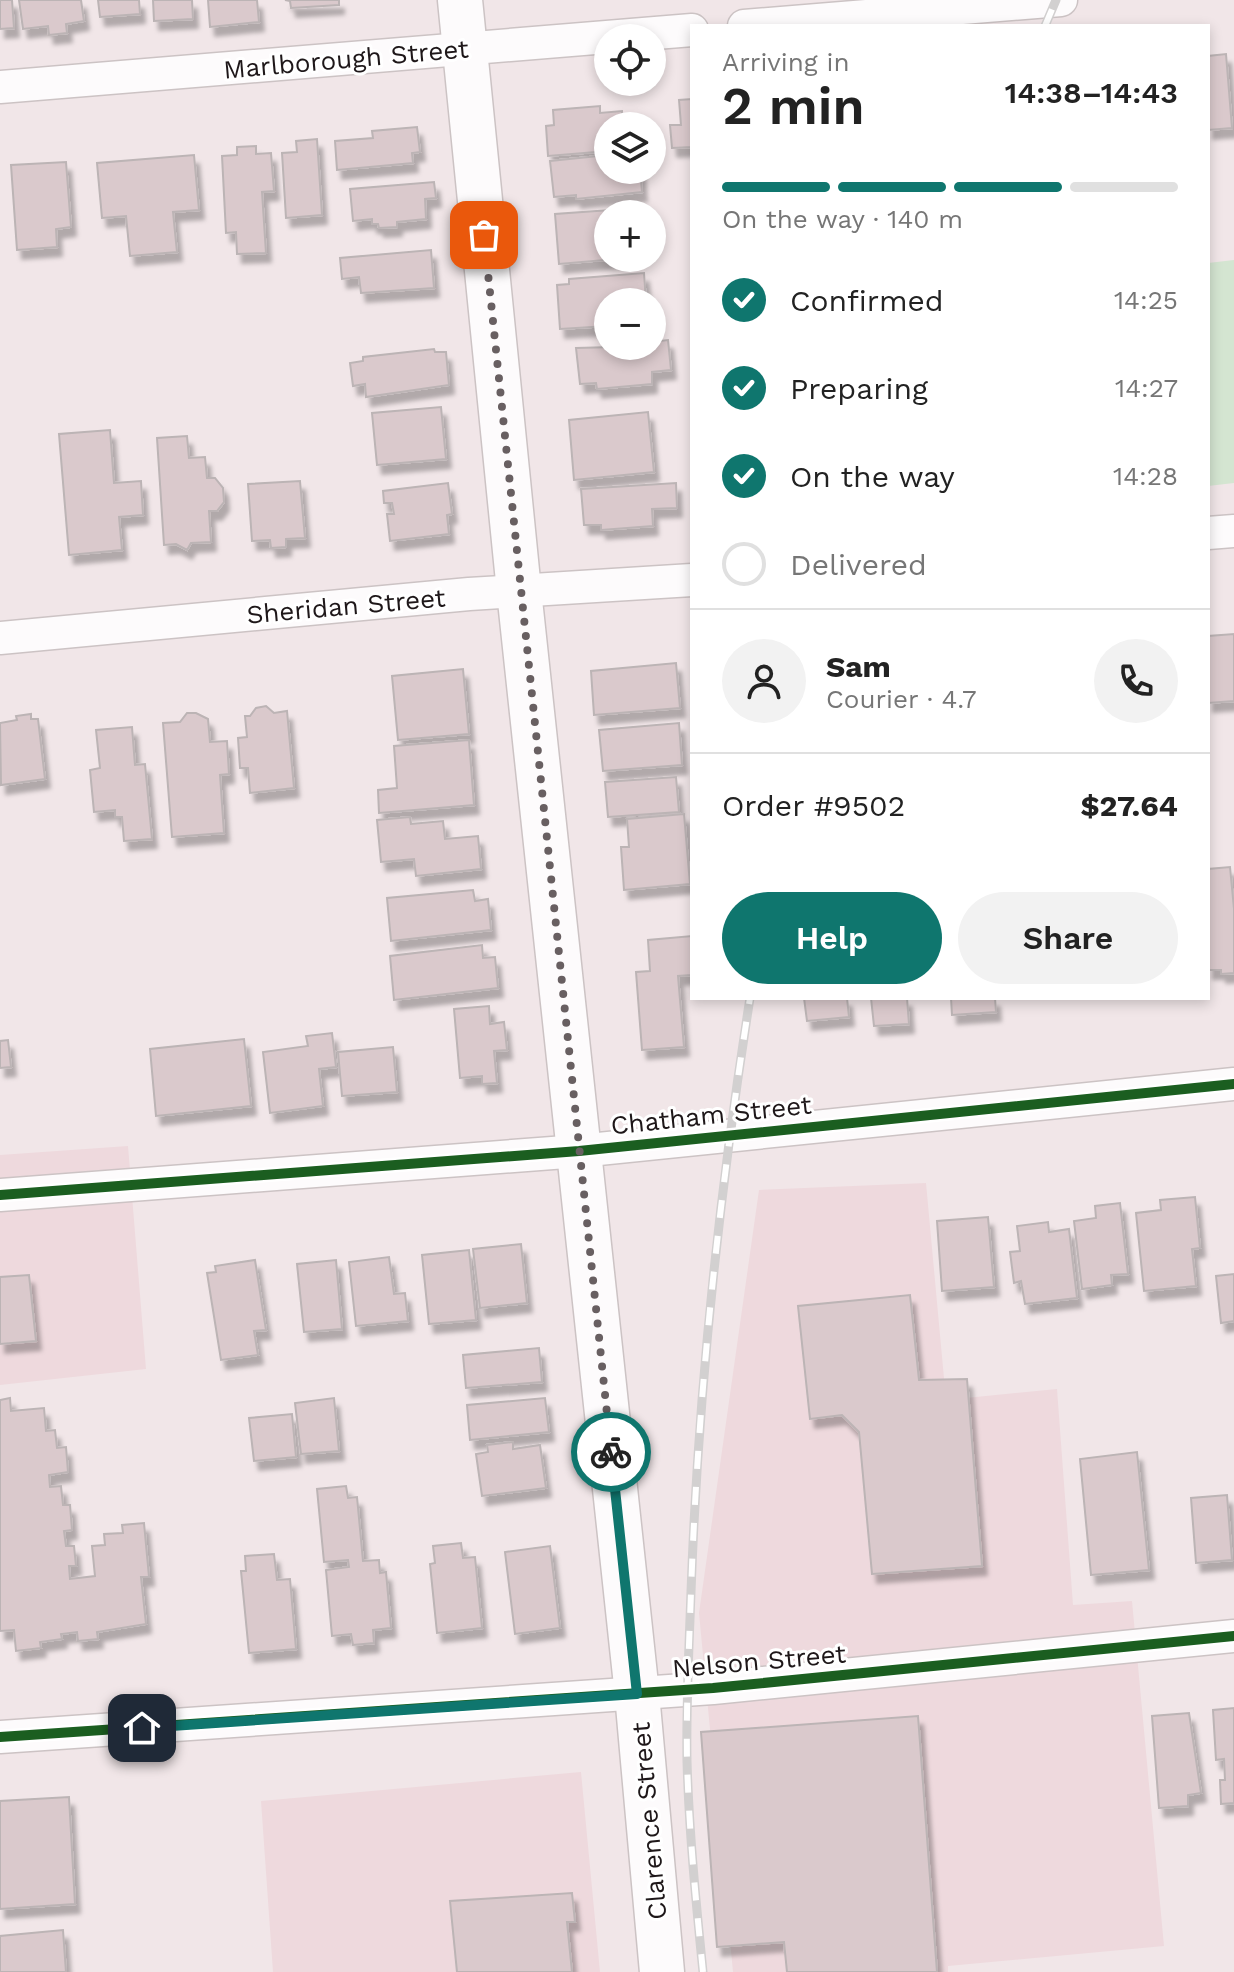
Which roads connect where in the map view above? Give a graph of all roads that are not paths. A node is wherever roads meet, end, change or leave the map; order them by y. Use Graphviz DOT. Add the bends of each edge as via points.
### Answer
graph roads {
  1 [pos="460,0"];
  2 [pos="1061,0"];
  3 [pos="768,24"];
  4 [pos="690,30"];
  5 [pos="465,49"];
  6 [pos="0,87"];
  7 [pos="1234,531"];
  8 [pos="1210,533"];
  9 [pos="690,580"];
  10 [pos="519,591"];
  11 [pos="0,638"];
  12 [pos="1234,1084"];
  13 [pos="579,1151"];
  14 [pos="0,1195"];
  15 [pos="1234,1636"];
  16 [pos="637,1694"];
  17 [pos="0,1737"];
  18 [pos="662,1972"];
  1 -- 5 [label="main road, Clarence Street"];
  2 -- 3 [label="street"];
  4 -- 5 [label="street, Marlborough Street"];
  5 -- 6 [label="street, Marlborough Street"];
  5 -- 10 [label="main road, Clarence Street"];
  7 -- 8 [label="street"];
  9 -- 10 [label="street, Sheridan Street"];
  10 -- 11 [label="street, Sheridan Street"];
  10 -- 13 [label="main road, Clarence Street"];
  12 -- 13 [label="street, Chatham Street"];
  13 -- 14 [label="street, Chatham Street"];
  13 -- 16 [label="main road, Clarence Street"];
  15 -- 16 [label="street, Nelson Street"];
  16 -- 17 [label="street, Nelson Street"];
  16 -- 18 [label="main road, Clarence Street"];
}
